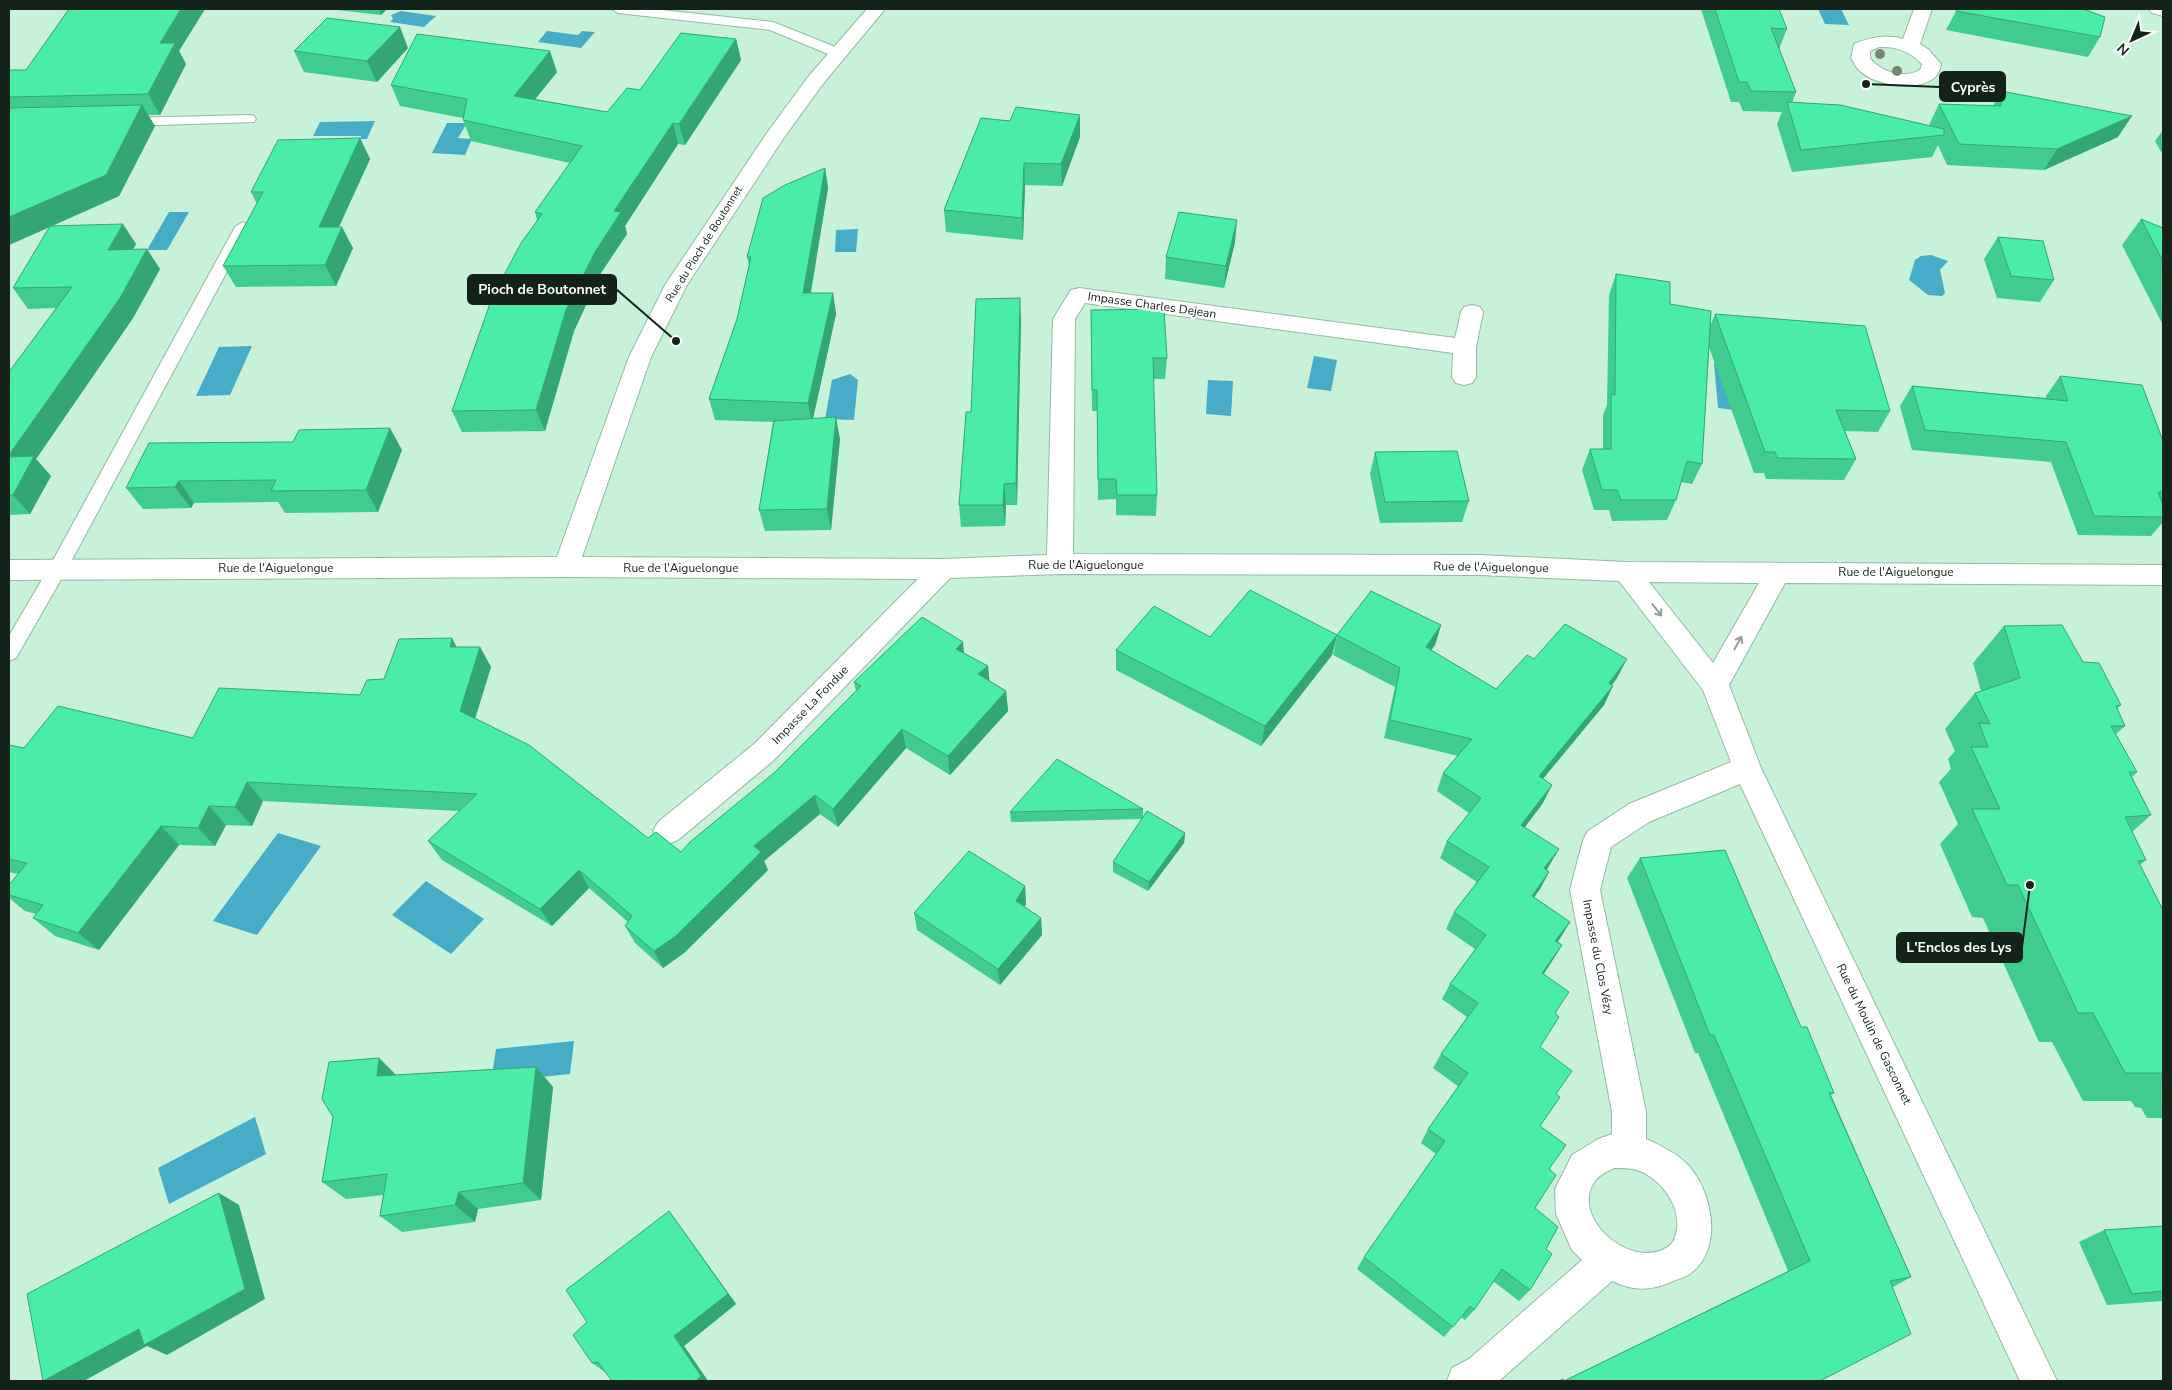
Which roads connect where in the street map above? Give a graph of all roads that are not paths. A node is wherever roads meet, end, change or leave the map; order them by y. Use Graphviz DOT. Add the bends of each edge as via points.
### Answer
graph roads {
  1 [pos="618,9"];
  2 [pos="876,9"];
  3 [pos="1923,9"];
  4 [pos="2158,9"];
  5 [pos="2163,11"];
  6 [pos="1910,46"];
  7 [pos="838,53"];
  8 [pos="249,119"];
  9 [pos="114,122"];
  10 [pos="243,227"];
  11 [pos="1472,312"];
  12 [pos="1465,348"];
  13 [pos="1464,376"];
  14 [pos="1060,564"];
  15 [pos="566,567"];
  16 [pos="58,569"];
  17 [pos="942,569"];
  18 [pos="9,570"];
  19 [pos="1626,572"];
  20 [pos="1777,573"];
  21 [pos="2163,575"];
  22 [pos="9,653"];
  23 [pos="1715,685"];
  24 [pos="1747,768"];
  25 [pos="668,832"];
  26 [pos="1629,1151"];
  27 [pos="1608,1261"];
  28 [pos="1465,1381"];
  29 [pos="2039,1381"];
  1 -- 7 [label="lane" via="773,26"];
  2 -- 7 [label="street, Rue du Pioch de Boutonnet"];
  3 -- 6 [label="street"];
  4 -- 5 [label="street"];
  7 -- 15 [label="street, Rue du Pioch de Boutonnet" via="774,137 676,285 640,357"];
  8 -- 9 [label="lane"];
  10 -- 16 [label="lane"];
  11 -- 12 [label="street"];
  12 -- 13 [label="street"];
  12 -- 14 [label="street, Impasse Charles Dejean" via="1080,295 1064,319"];
  14 -- 17 [label="street, Rue de l'Aiguelongue"];
  14 -- 19 [label="street, Rue de l'Aiguelongue" via="1480,565"];
  15 -- 16 [label="street, Rue de l'Aiguelongue"];
  15 -- 17 [label="street, Rue de l'Aiguelongue"];
  16 -- 18 [label="street, Rue de l'Aiguelongue"];
  16 -- 22 [label="lane"];
  17 -- 25 [label="street, Impasse La Fondue" via="764,752"];
  19 -- 20 [label="street, Rue de l'Aiguelongue"];
  19 -- 23 [label="street, Rue du Moulin de Gasconnet, one-way"];
  20 -- 21 [label="street, Rue de l'Aiguelongue"];
  23 -- 20 [label="street, one-way"];
  23 -- 24 [label="street, Rue du Moulin de Gasconnet"];
  24 -- 26 [label="street, Impasse du Clos Vézy" via="1639,813 1598,840 1585,890 1629,1112"];
  24 -- 29 [label="street, Rue du Moulin de Gasconnet"];
  26 -- 27 [label="street" via="1610,1151 1593,1157 1579,1170 1572,1187 1572,1207 1578,1226 1591,1246"];
  26 -- 27 [label="street" via="1655,1161 1682,1185 1691,1204 1695,1224 1692,1243 1682,1258 1667,1269 1649,1273 1628,1270"];
  27 -- 28 [label="street" via="1482,1372"];
}
